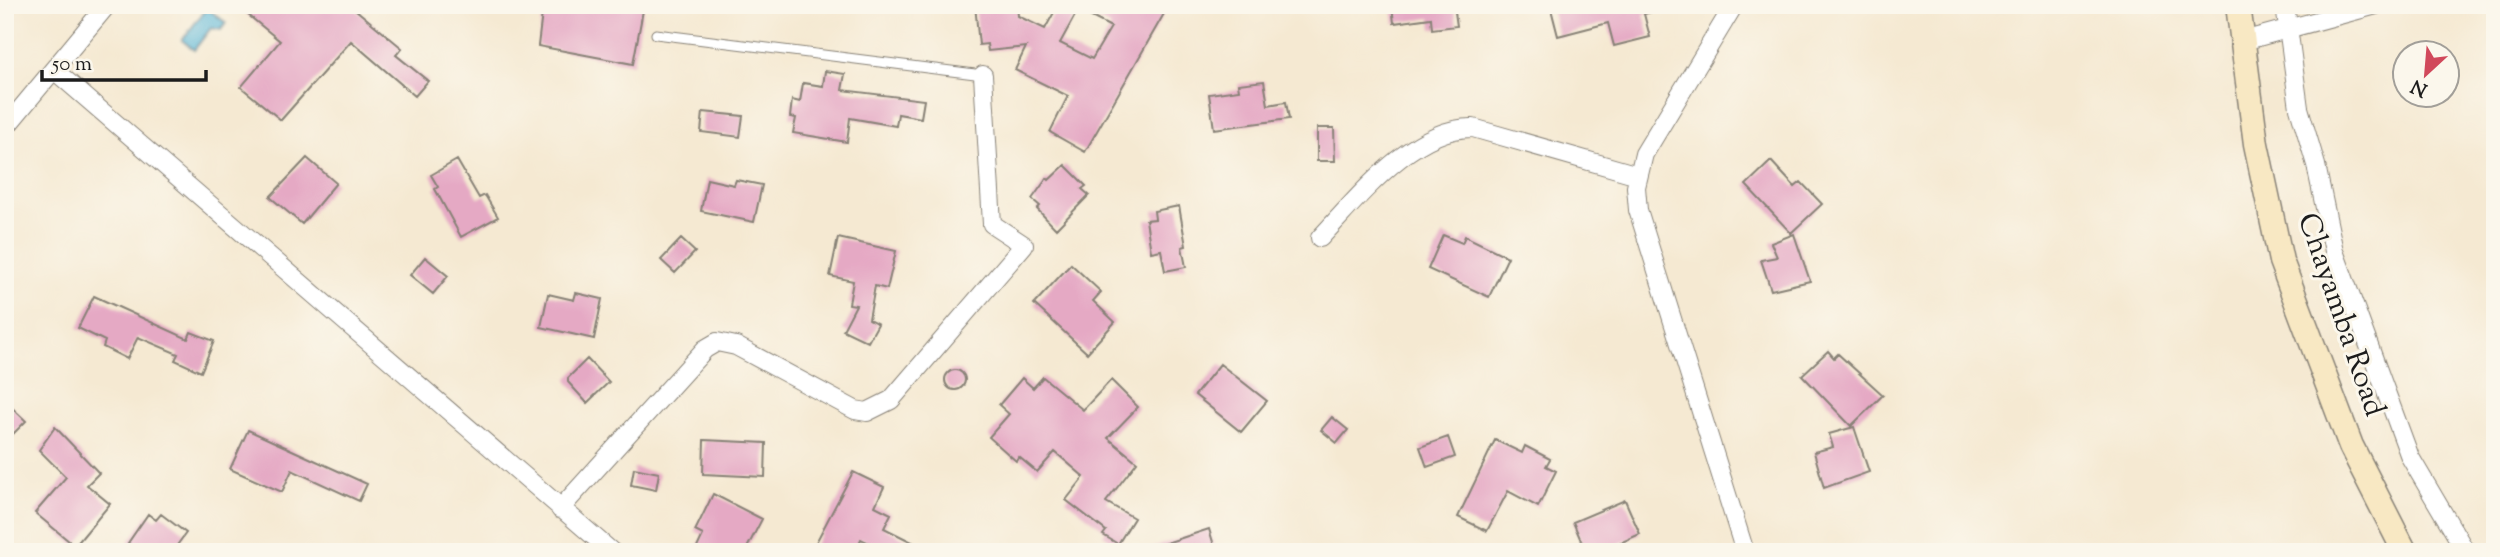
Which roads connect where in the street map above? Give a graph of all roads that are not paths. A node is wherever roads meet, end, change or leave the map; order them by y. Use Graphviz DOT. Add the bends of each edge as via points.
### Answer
graph roads {
  1 [pos="107,5"];
  2 [pos="1734,5"];
  3 [pos="2238,5"];
  4 [pos="2285,5"];
  5 [pos="2376,5"];
  6 [pos="2289,31"];
  7 [pos="656,34"];
  8 [pos="2243,41"];
  9 [pos="54,70"];
  10 [pos="983,75"];
  11 [pos="5,128"];
  12 [pos="1638,175"];
  13 [pos="1320,238"];
  14 [pos="560,509"];
  15 [pos="612,552"];
  16 [pos="1745,552"];
  17 [pos="2405,552"];
  18 [pos="2466,552"];
  1 -- 9 [label="street"];
  2 -- 12 [label="street" via="1644,154"];
  3 -- 8 [label="main road, Chayamba Road"];
  4 -- 6 [label="street"];
  5 -- 6 [label="street"];
  6 -- 8 [label="street"];
  6 -- 18 [label="street" via="2299,108 2334,251 2410,457"];
  7 -- 10 [label="lane"];
  8 -- 17 [label="main road, Chayamba Road" via="2256,144 2281,261 2351,446"];
  9 -- 11 [label="street"];
  9 -- 14 [label="street"];
  10 -- 14 [label="street" via="992,224 1024,245 891,400 867,412 855,410 736,346 717,342 705,349"];
  12 -- 13 [label="street" via="1459,127 1427,139 1377,178"];
  12 -- 16 [label="street" via="1638,210"];
  14 -- 15 [label="street"];
}
